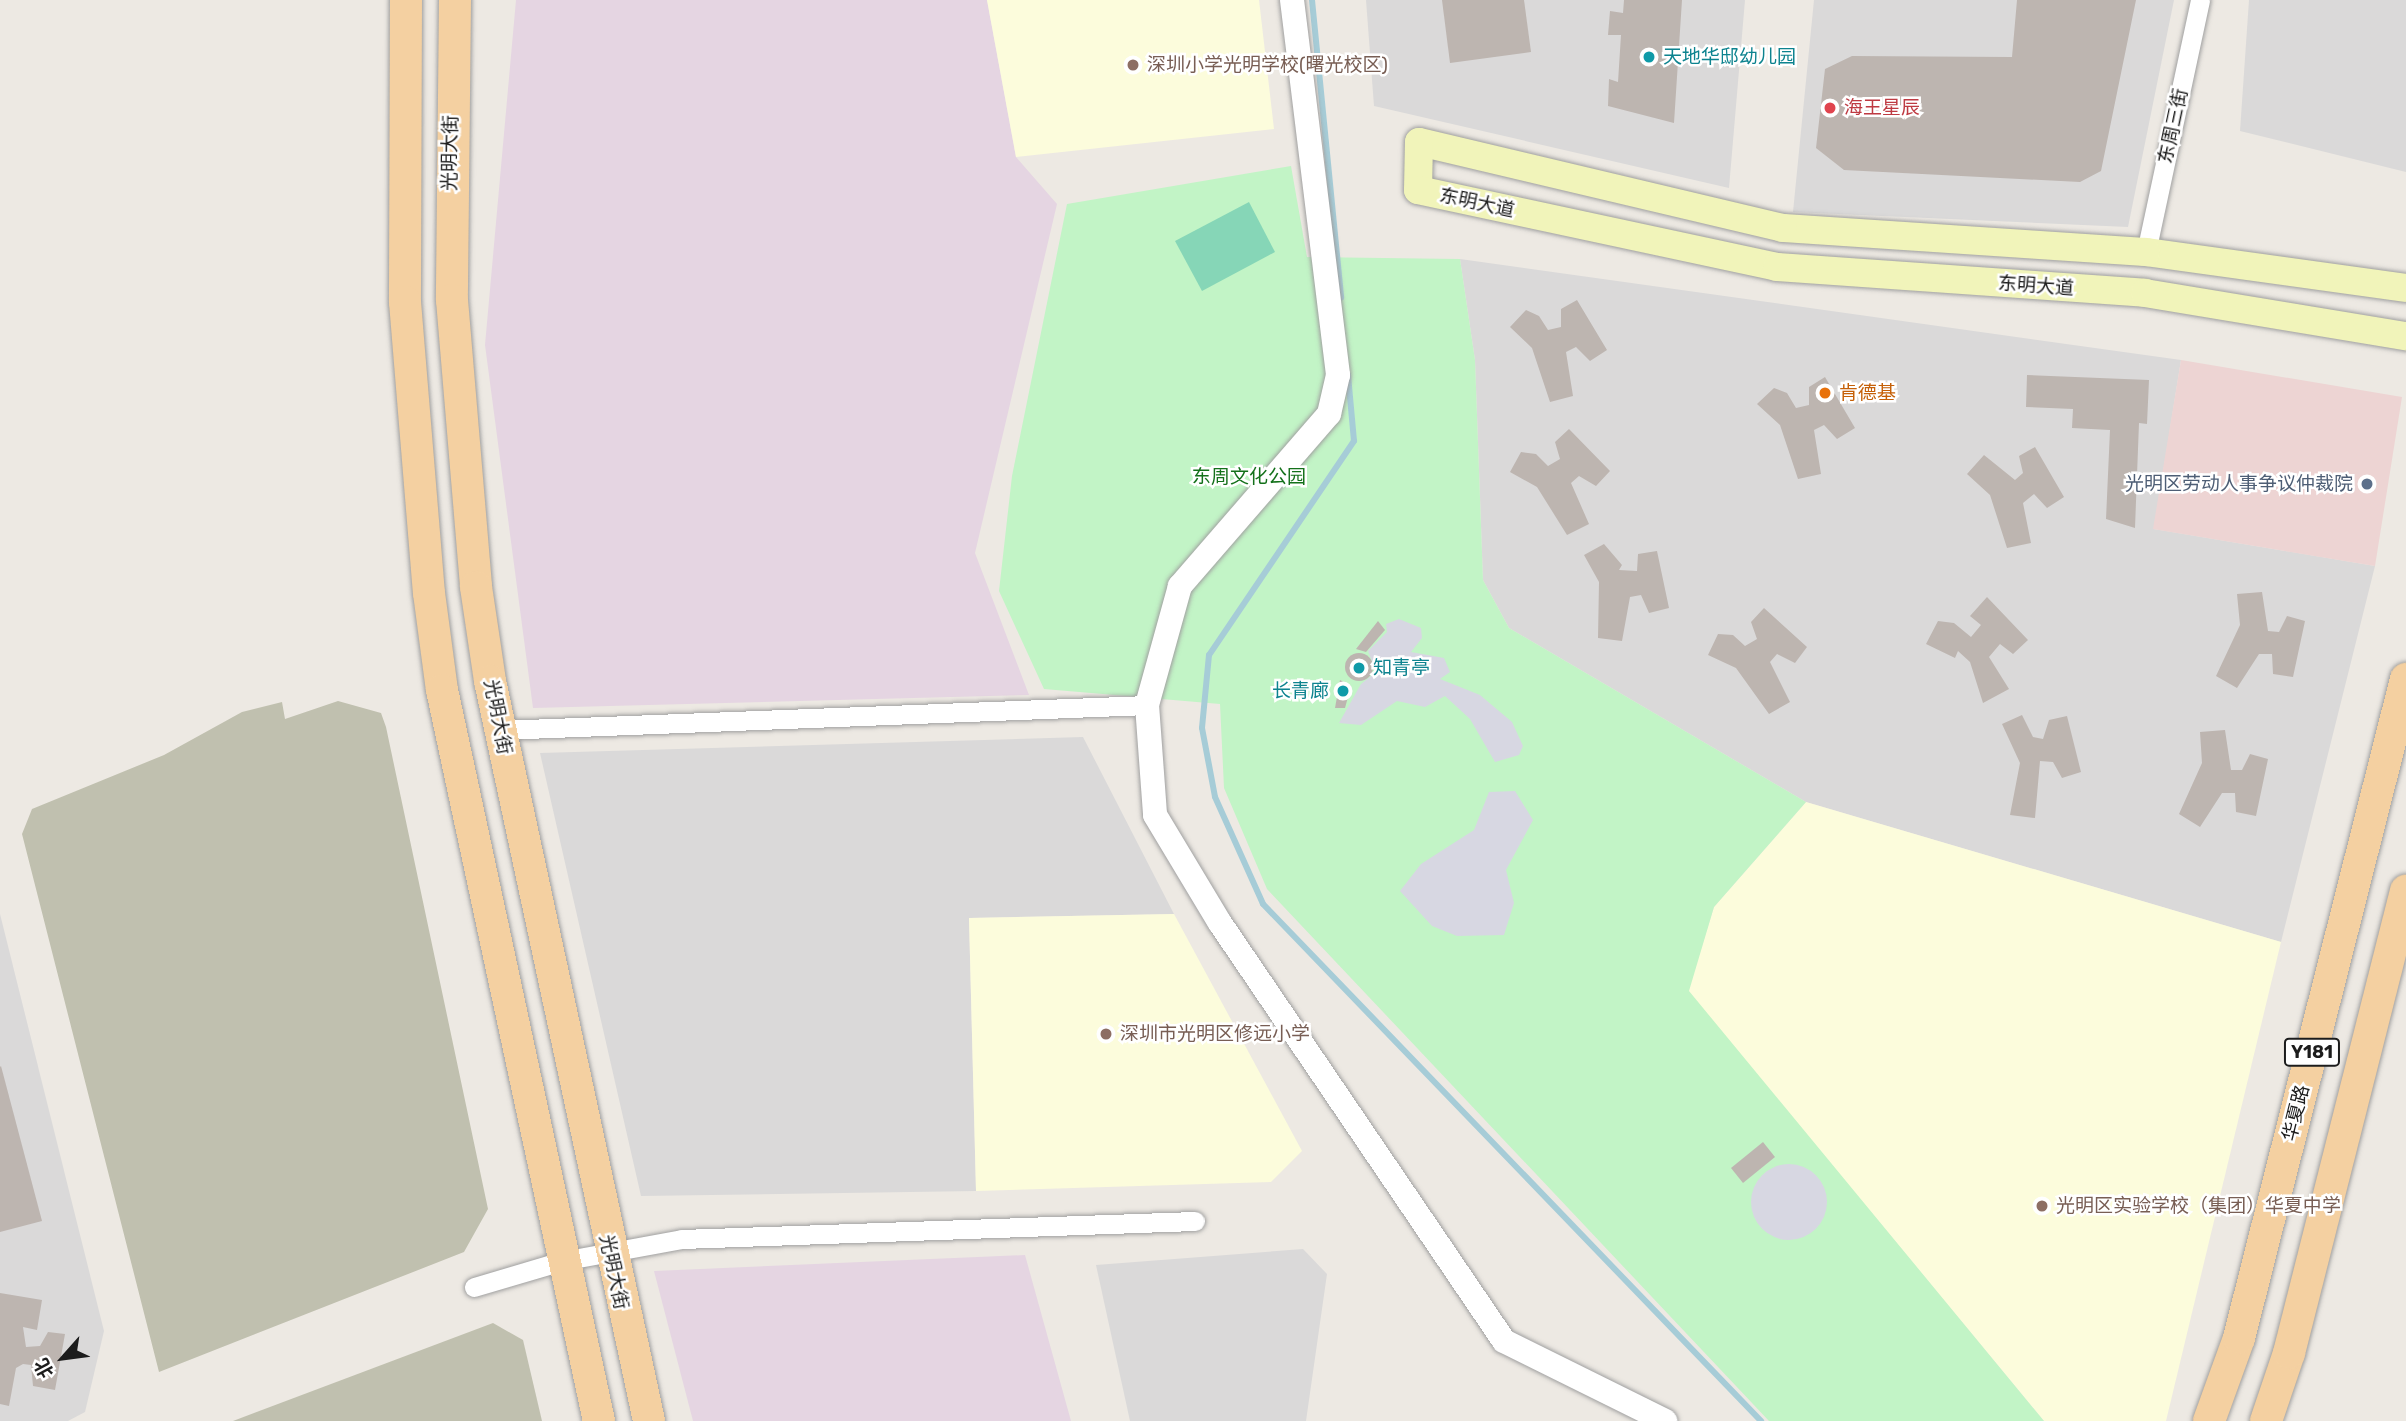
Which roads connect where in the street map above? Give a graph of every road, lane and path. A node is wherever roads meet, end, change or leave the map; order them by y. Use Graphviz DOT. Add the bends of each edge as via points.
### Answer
graph roads {
  1 [pos="406,0"];
  2 [pos="455,0"];
  3 [pos="1292,0"];
  4 [pos="2200,0"];
  5 [pos="2146,252"];
  6 [pos="2406,288"];
  7 [pos="2406,335"];
  8 [pos="2406,680"];
  9 [pos="1147,705"];
  10 [pos="500,730"];
  11 [pos="2406,891"];
  12 [pos="1195,1221"];
  13 [pos="609,1252"];
  14 [pos="562,1261"];
  15 [pos="474,1287"];
  16 [pos="599,1421"];
  17 [pos="649,1421"];
  18 [pos="1665,1421"];
  19 [pos="2209,1421"];
  20 [pos="2266,1421"];
  1 -- 14 [label="main road" via="404,302 429,593 442,690"];
  2 -- 10 [label="main road, 光明大街" via="450,204 457,396 476,587"];
  3 -- 9 [label="street" via="1338,375 1329,414 1180,586"];
  4 -- 5 [label="street, 东周三街"];
  5 -- 6 [label="main road, 东明大道"];
  5 -- 7 [label="main road, 东明大道" via="1783,228 1419,142 1418,190 1777,267 2145,293"];
  8 -- 19 [label="main road, 华夏路 / Y181" via="2239,1338"];
  9 -- 10 [label="street"];
  9 -- 18 [label="street" via="1155,815 1220,923 1504,1341"];
  10 -- 13 [label="main road, 光明大街"];
  11 -- 20 [label="main road, Y181" via="2289,1353"];
  12 -- 13 [label="street" via="682,1239"];
  13 -- 14 [label="street"];
  13 -- 17 [label="main road, 光明大街"];
  14 -- 15 [label="street"];
  14 -- 16 [label="main road"];
}
